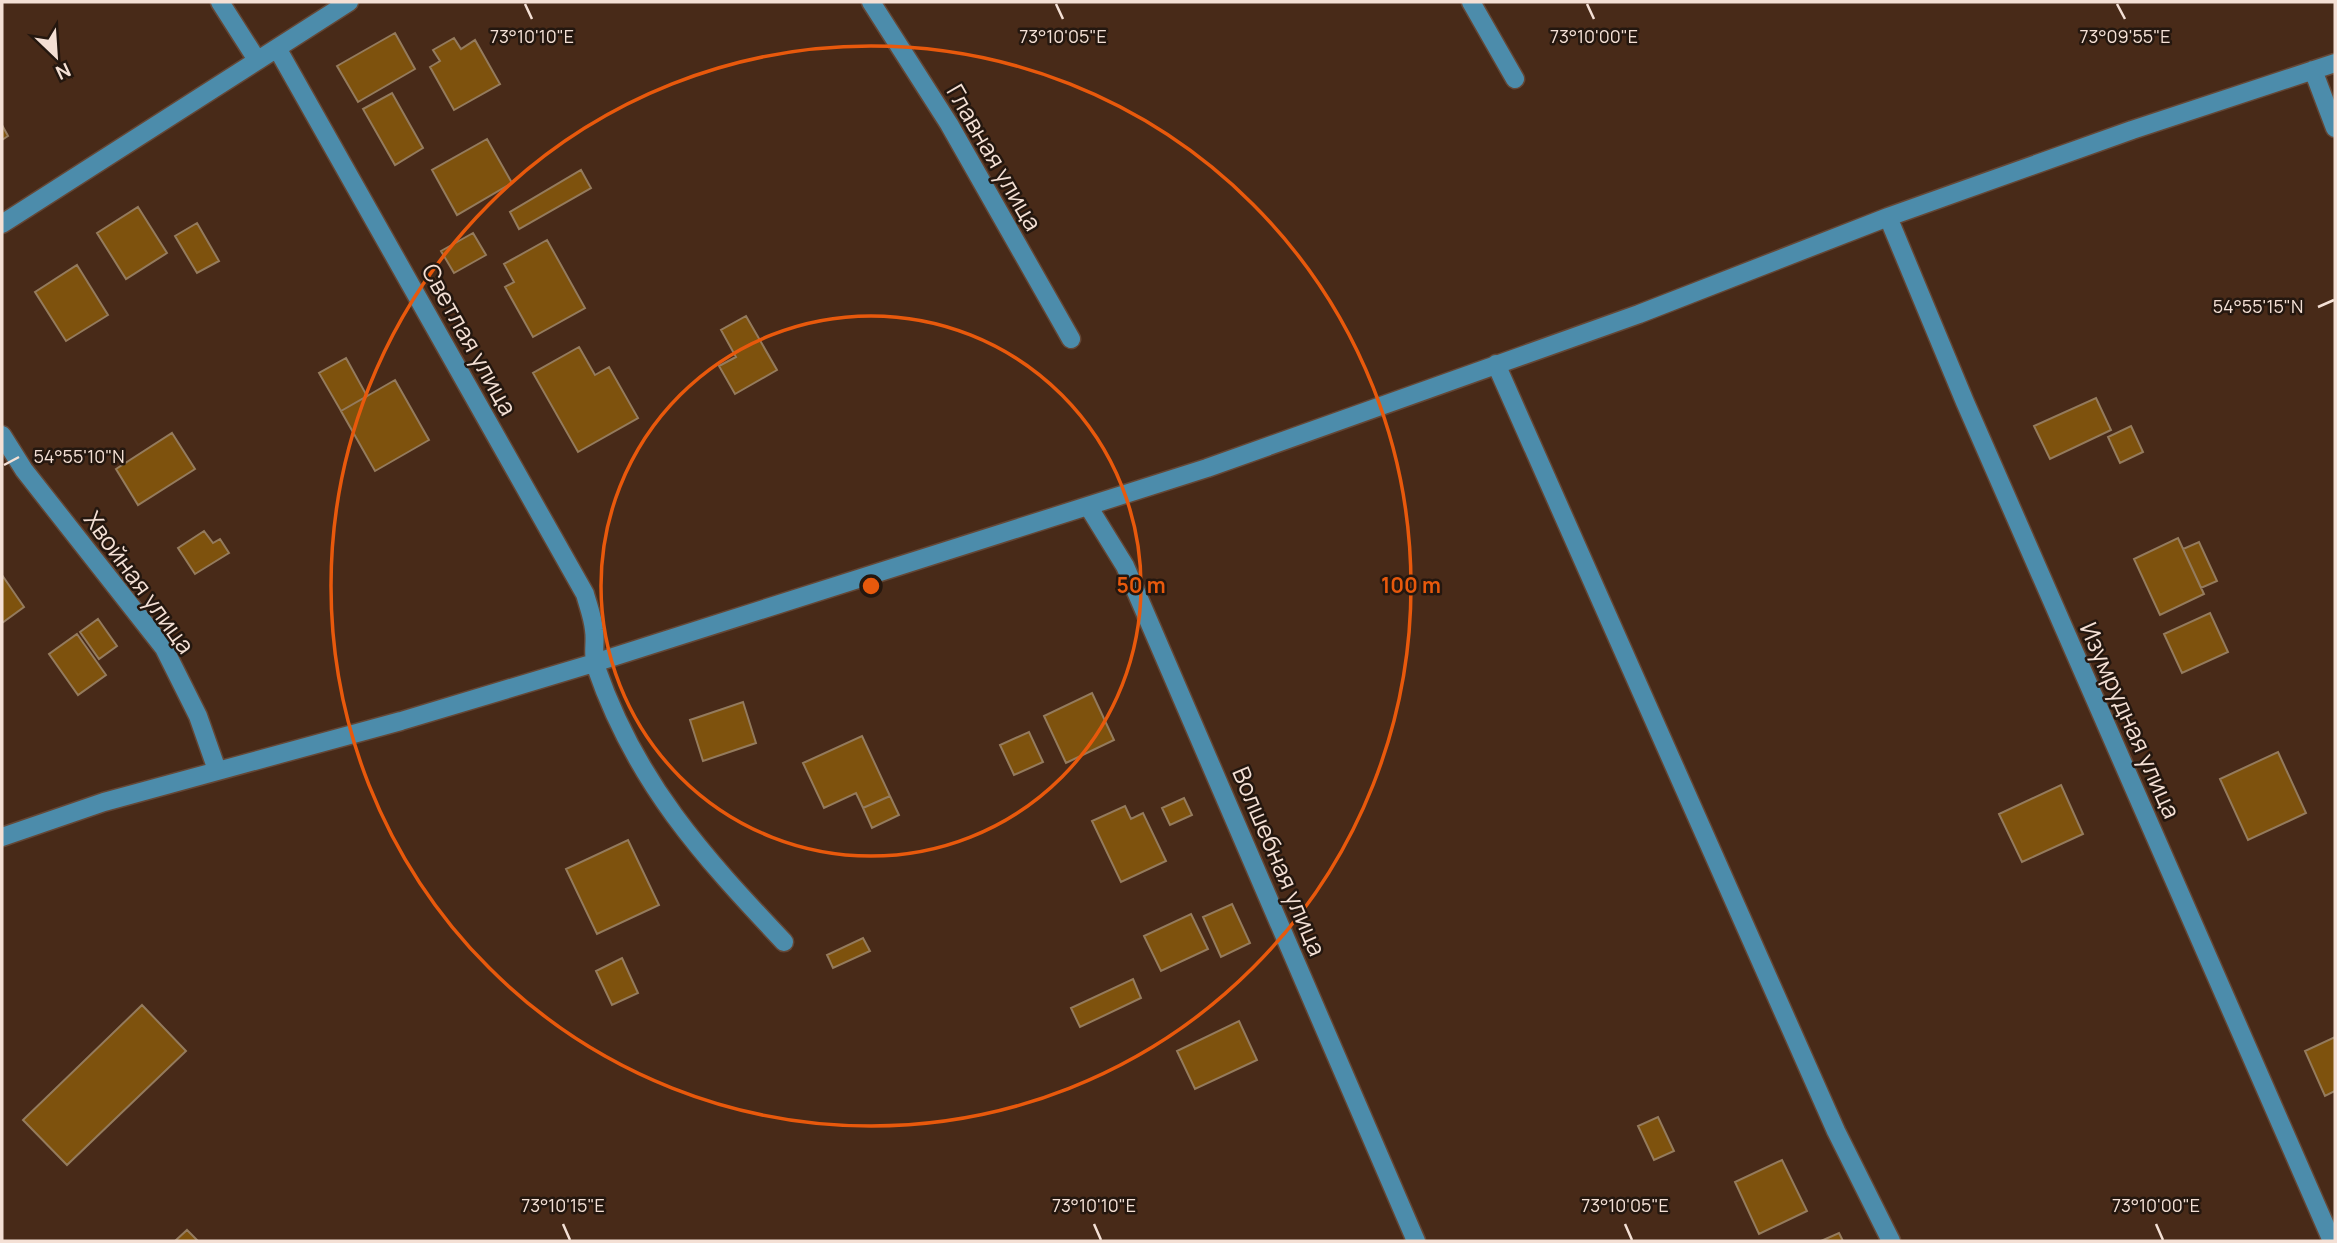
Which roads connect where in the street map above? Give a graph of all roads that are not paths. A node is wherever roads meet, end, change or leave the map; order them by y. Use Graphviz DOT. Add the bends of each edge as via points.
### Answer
graph roads {
  1 [pos="220,2"];
  2 [pos="349,2"];
  3 [pos="871,2"];
  4 [pos="1471,2"];
  5 [pos="277,48"];
  6 [pos="257,60"];
  7 [pos="2335,63"];
  8 [pos="2314,70"];
  9 [pos="1515,79"];
  10 [pos="2335,128"];
  11 [pos="1888,217"];
  12 [pos="2,224"];
  13 [pos="1071,339"];
  14 [pos="1496,364"];
  15 [pos="2,435"];
  16 [pos="1088,506"];
  17 [pos="594,663"];
  18 [pos="217,770"];
  19 [pos="2,837"];
  20 [pos="784,942"];
  21 [pos="1416,1241"];
  22 [pos="1891,1241"];
  23 [pos="2332,1241"];
  1 -- 6 [label="street"];
  2 -- 5 [label="street"];
  3 -- 13 [label="street, Главная улица" via="949,124"];
  4 -- 9 [label="street"];
  5 -- 6 [label="street"];
  5 -- 17 [label="street, Светлая улица" via="585,594 594,629"];
  6 -- 12 [label="street"];
  7 -- 8 [label="street"];
  8 -- 10 [label="street"];
  8 -- 11 [label="street"];
  11 -- 14 [label="street"];
  11 -- 23 [label="street, Изумрудная улица"];
  14 -- 16 [label="street"];
  14 -- 22 [label="street" via="1831,1118"];
  15 -- 18 [label="street, Хвойная улица" via="24,470 164,648 198,716"];
  16 -- 17 [label="street"];
  16 -- 21 [label="street, Волшебная улица" via="1125,566"];
  17 -- 18 [label="street"];
  17 -- 20 [label="street" via="617,722 654,788 703,856"];
  18 -- 19 [label="street"];
}
